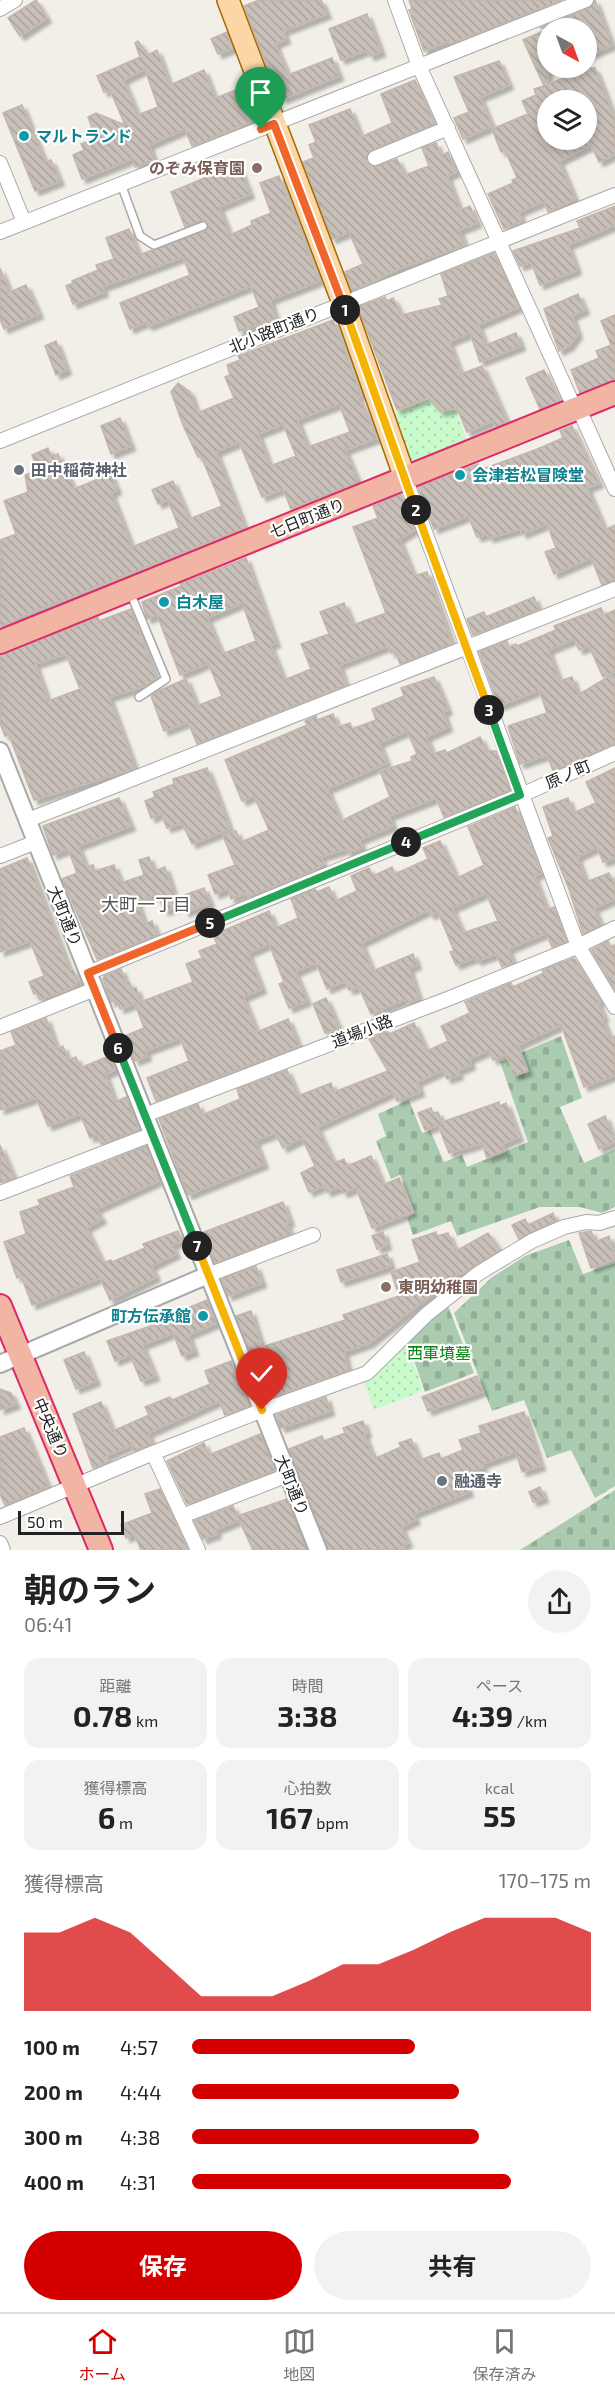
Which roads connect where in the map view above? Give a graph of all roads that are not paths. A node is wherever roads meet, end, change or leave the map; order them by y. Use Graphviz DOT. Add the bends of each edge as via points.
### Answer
graph roads {
  1 [pos="15,0"];
  2 [pos="228,0"];
  3 [pos="395,0"];
  4 [pos="586,0"];
  5 [pos="0,9"];
  6 [pos="419,66"];
  7 [pos="274,124"];
  8 [pos="448,128"];
  9 [pos="375,158"];
  10 [pos="0,163"];
  11 [pos="121,184"];
  12 [pos="615,195"];
  13 [pos="24,222"];
  14 [pos="203,226"];
  15 [pos="0,232"];
  16 [pos="500,241"];
  17 [pos="342,303"];
  18 [pos="615,393"];
  19 [pos="576,408"];
  20 [pos="0,441"];
  21 [pos="405,478"];
  22 [pos="615,489"];
  23 [pos="615,589"];
  24 [pos="129,590"];
  25 [pos="0,642"];
  26 [pos="467,649"];
  27 [pos="139,697"];
  28 [pos="0,750"];
  29 [pos="615,753"];
  30 [pos="520,795"];
  31 [pos="28,820"];
  32 [pos="36,842"];
  33 [pos="0,856"];
  34 [pos="615,928"];
  35 [pos="578,946"];
  36 [pos="88,973"];
  37 [pos="94,990"];
  38 [pos="615,1007"];
  39 [pos="0,1027"];
  40 [pos="145,1115"];
  41 [pos="153,1134"];
  42 [pos="0,1193"];
  43 [pos="615,1218"];
  44 [pos="313,1235"];
  45 [pos="208,1275"];
  46 [pos="0,1306"];
  47 [pos="10,1360"];
  48 [pos="262,1410"];
  49 [pos="153,1453"];
  50 [pos="288,1475"];
  51 [pos="75,1485"];
  52 [pos="182,1516"];
  53 [pos="0,1517"];
  54 [pos="0,1543"];
  55 [pos="3,1550"];
  56 [pos="101,1550"];
  57 [pos="198,1550"];
  58 [pos="318,1550"];
  1 -- 5 [label="street"];
  2 -- 7 [label="main road"];
  3 -- 6 [label="street"];
  4 -- 6 [label="street"];
  6 -- 7 [label="street"];
  6 -- 8 [label="street"];
  7 -- 11 [label="street"];
  7 -- 17 [label="main road"];
  8 -- 9 [label="street"];
  8 -- 16 [label="street"];
  10 -- 13 [label="street"];
  11 -- 13 [label="street"];
  11 -- 14 [label="lane" via="140,236 154,245"];
  12 -- 16 [label="street, 北小路町通り"];
  13 -- 15 [label="street"];
  16 -- 17 [label="street, 北小路町通り"];
  16 -- 19 [label="street"];
  17 -- 20 [label="street, 北小路町通り"];
  17 -- 21 [label="main road"];
  18 -- 19 [label="highway, 七日町通り"];
  19 -- 21 [label="highway, 七日町通り"];
  19 -- 22 [label="street"];
  21 -- 24 [label="highway, 七日町通り"];
  21 -- 26 [label="street"];
  23 -- 26 [label="street"];
  24 -- 25 [label="highway, 七日町通り"];
  24 -- 27 [label="lane" via="166,679"];
  26 -- 30 [label="street"];
  26 -- 31 [label="street"];
  28 -- 31 [label="street, 大町通り"];
  29 -- 30 [label="street, 原ノ町"];
  30 -- 35 [label="street"];
  30 -- 36 [label="street, 原ノ町"];
  31 -- 32 [label="street, 大町通り"];
  32 -- 33 [label="street"];
  32 -- 36 [label="street, 大町通り"];
  34 -- 35 [label="street, 道場小路"];
  35 -- 38 [label="street"];
  35 -- 40 [label="street, 道場小路"];
  36 -- 37 [label="street, 大町通り"];
  37 -- 39 [label="street"];
  37 -- 40 [label="street, 大町通り"];
  40 -- 41 [label="street, 大町通り"];
  41 -- 42 [label="street"];
  41 -- 45 [label="street, 大町通り"];
  43 -- 48 [label="street" via="564,1227 532,1241 480,1273 427,1314 367,1373"];
  44 -- 45 [label="street"];
  45 -- 47 [label="street"];
  45 -- 48 [label="street, 大町通り"];
  46 -- 47 [label="highway, 中央通り"];
  47 -- 51 [label="highway, 中央通り"];
  48 -- 49 [label="street"];
  48 -- 50 [label="street, 大町通り"];
  49 -- 51 [label="street"];
  49 -- 52 [label="street"];
  50 -- 52 [label="street"];
  50 -- 58 [label="street, 大町通り"];
  51 -- 53 [label="street"];
  51 -- 56 [label="highway, 中央通り"];
  52 -- 57 [label="street"];
  54 -- 55 [label="street"];
}
